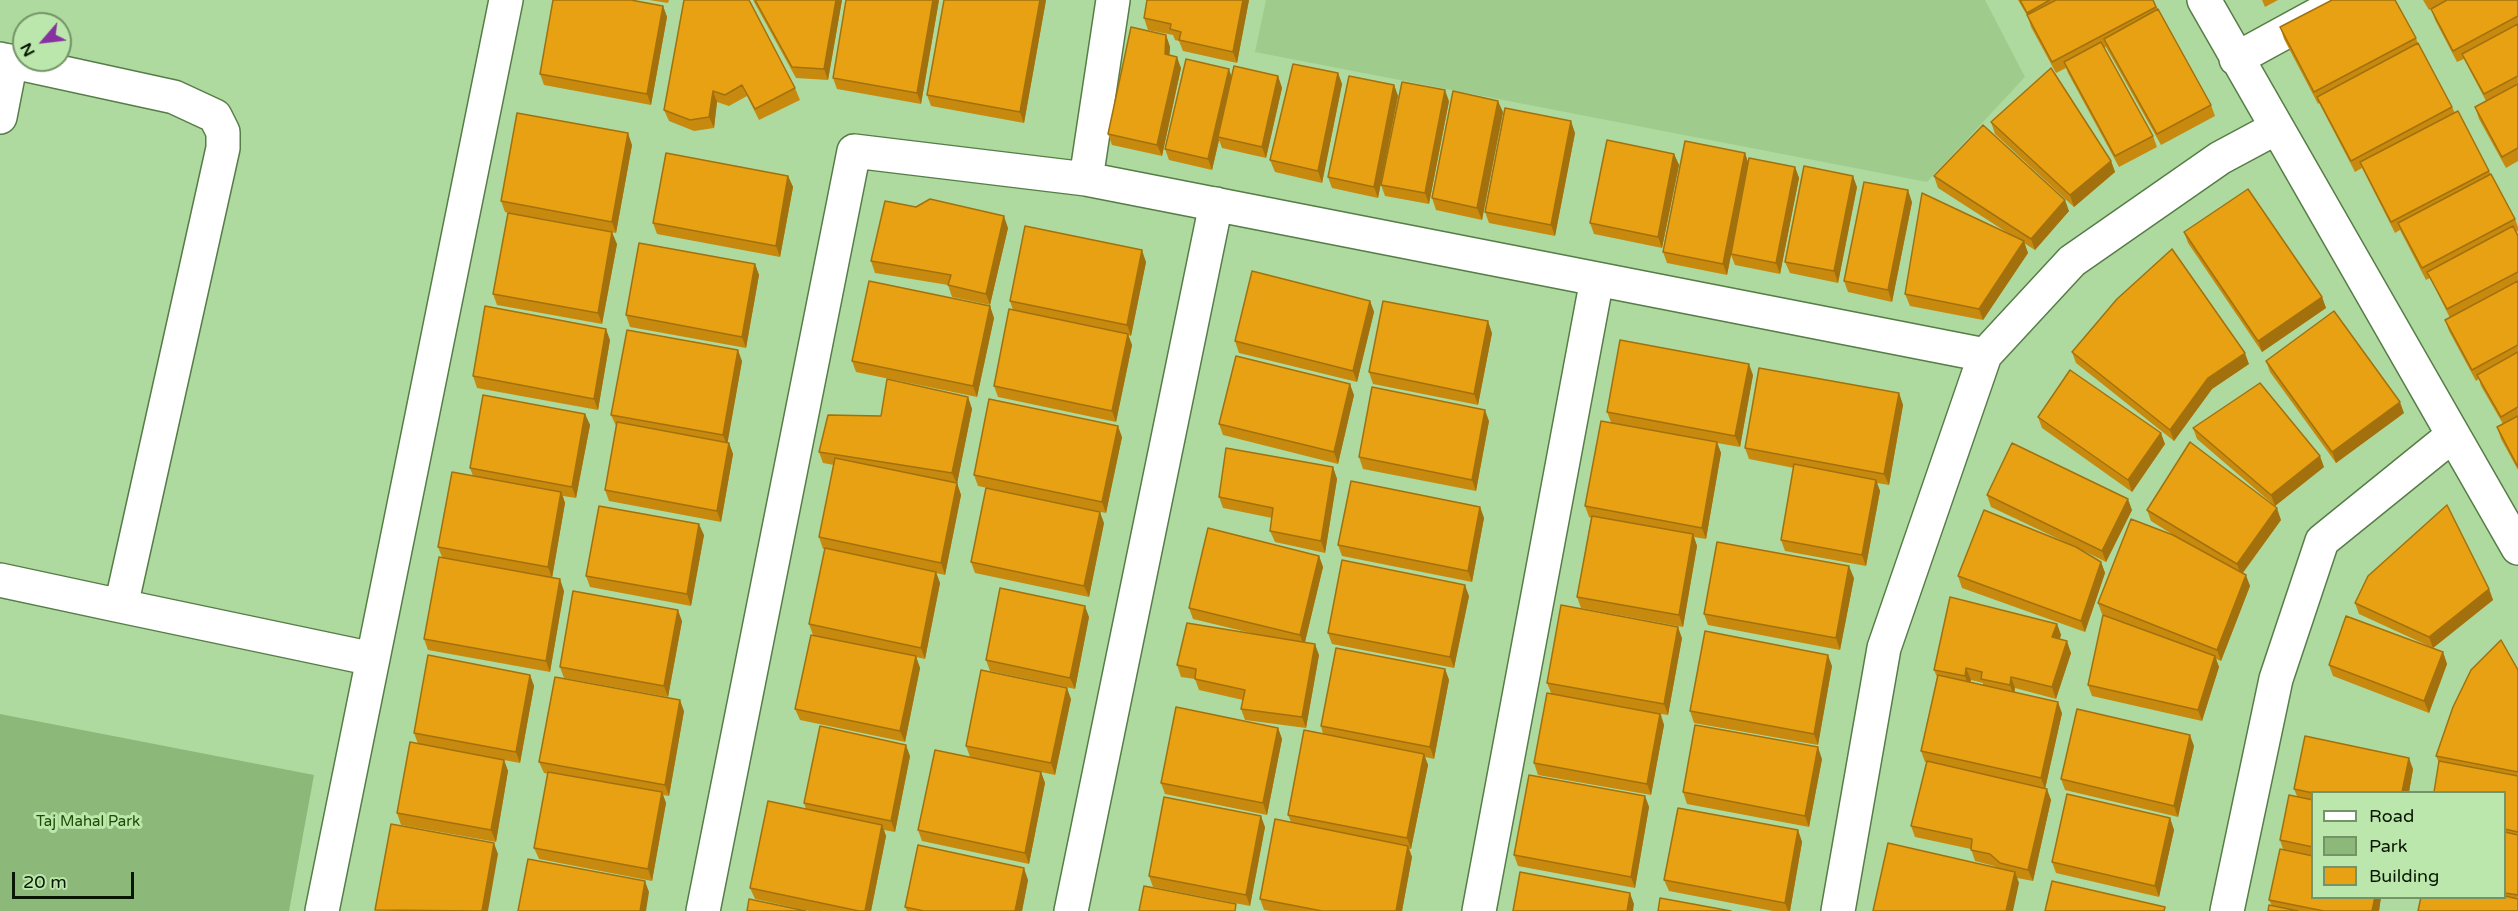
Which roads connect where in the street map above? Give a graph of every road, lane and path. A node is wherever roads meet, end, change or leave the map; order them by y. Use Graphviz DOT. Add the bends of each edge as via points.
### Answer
graph roads {
  1 [pos="507,0"];
  2 [pos="1113,0"];
  3 [pos="2204,0"];
  4 [pos="2344,0"];
  5 [pos="2236,58"];
  6 [pos="5,60"];
  7 [pos="0,117"];
  8 [pos="2276,128"];
  9 [pos="1086,179"];
  10 [pos="1216,204"];
  11 [pos="1597,279"];
  12 [pos="1985,355"];
  13 [pos="2453,435"];
  14 [pos="2518,548"];
  15 [pos="0,580"];
  16 [pos="121,606"];
  17 [pos="373,659"];
  18 [pos="322,911"];
  19 [pos="703,911"];
  20 [pos="1071,911"];
  21 [pos="1479,911"];
  22 [pos="1838,911"];
  23 [pos="2227,911"];
  1 -- 17 [label="street"];
  2 -- 9 [label="street"];
  3 -- 5 [label="street"];
  4 -- 5 [label="street"];
  5 -- 8 [label="street"];
  6 -- 7 [label="street"];
  6 -- 16 [label="street" via="174,97 215,116 223,132 223,148"];
  8 -- 12 [label="street" via="2220,158 2072,261"];
  8 -- 13 [label="street"];
  9 -- 10 [label="street"];
  9 -- 19 [label="street" via="854,151"];
  10 -- 11 [label="street"];
  10 -- 20 [label="street"];
  11 -- 12 [label="street"];
  11 -- 21 [label="street"];
  12 -- 22 [label="street" via="1884,648"];
  13 -- 14 [label="street"];
  13 -- 23 [label="street" via="2322,541 2276,679"];
  15 -- 16 [label="street"];
  16 -- 17 [label="street"];
  17 -- 18 [label="street"];
}
